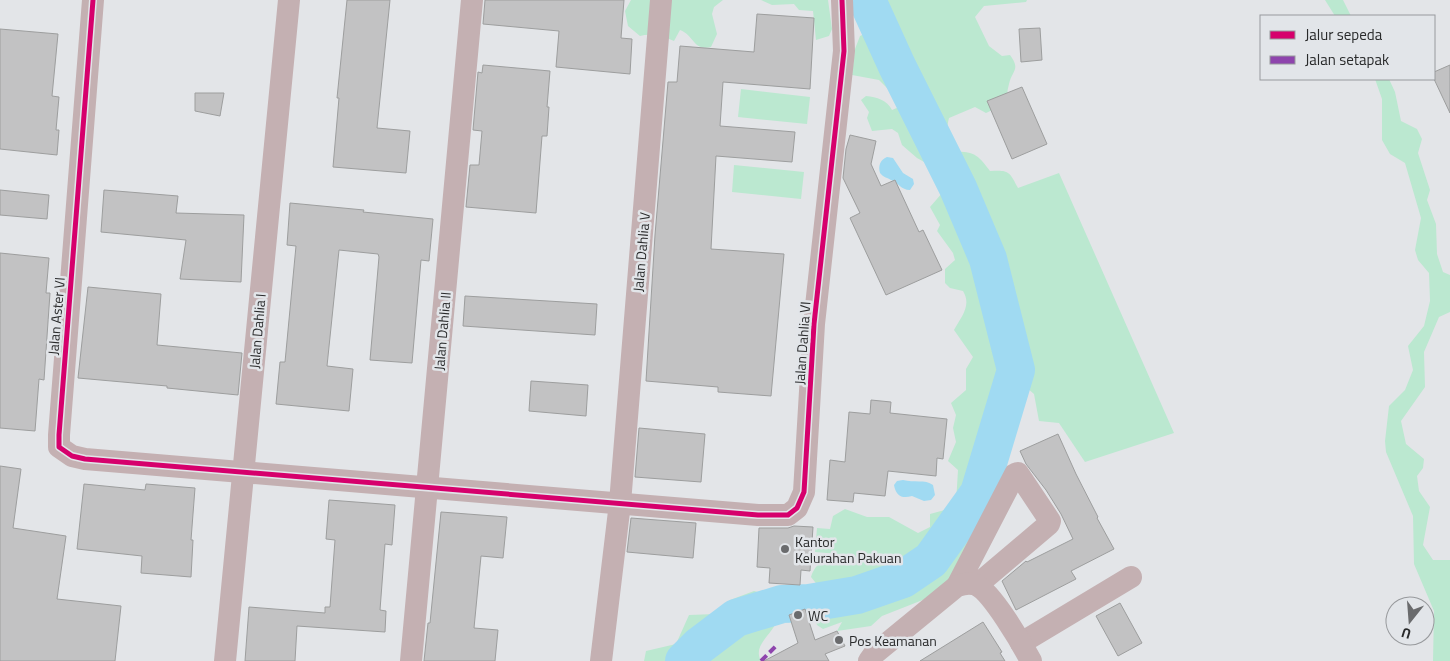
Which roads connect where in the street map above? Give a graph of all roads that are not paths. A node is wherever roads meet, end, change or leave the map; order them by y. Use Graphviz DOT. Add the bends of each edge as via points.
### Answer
graph roads {
  1 [pos="93,0"];
  2 [pos="289,0"];
  3 [pos="472,0"];
  4 [pos="661,0"];
  5 [pos="842,0"];
  6 [pos="244,472"];
  7 [pos="428,487"];
  8 [pos="620,503"];
  9 [pos="1131,577"];
  10 [pos="967,586"];
  11 [pos="1026,652"];
  12 [pos="225,661"];
  13 [pos="412,661"];
  14 [pos="601,661"];
  15 [pos="869,661"];
  1 -- 6 [label="street, Jalan Aster VI" via="59,447 72,456 85,459"];
  2 -- 6 [label="street, Jalan Dahlia I"];
  3 -- 7 [label="street, Jalan Dahlia II"];
  4 -- 8 [label="street, Jalan Dahlia V"];
  5 -- 8 [label="street, Jalan Dahlia VI" via="844,51 814,324 804,492 797,508 788,515"];
  6 -- 7 [label="street, Jalan Dahlia VI"];
  6 -- 12 [label="street, Jalan Dahlia I"];
  7 -- 8 [label="street, Jalan Dahlia VI"];
  7 -- 13 [label="street, Jalan Dahlia II"];
  8 -- 14 [label="street, Jalan Dahlia V"];
  9 -- 11 [label="street"];
  10 -- 10 [label="street" via="1049,524 1018,474 1015,474"];
  10 -- 11 [label="street" via="994,602"];
  10 -- 15 [label="street" via="874,654"];
}
